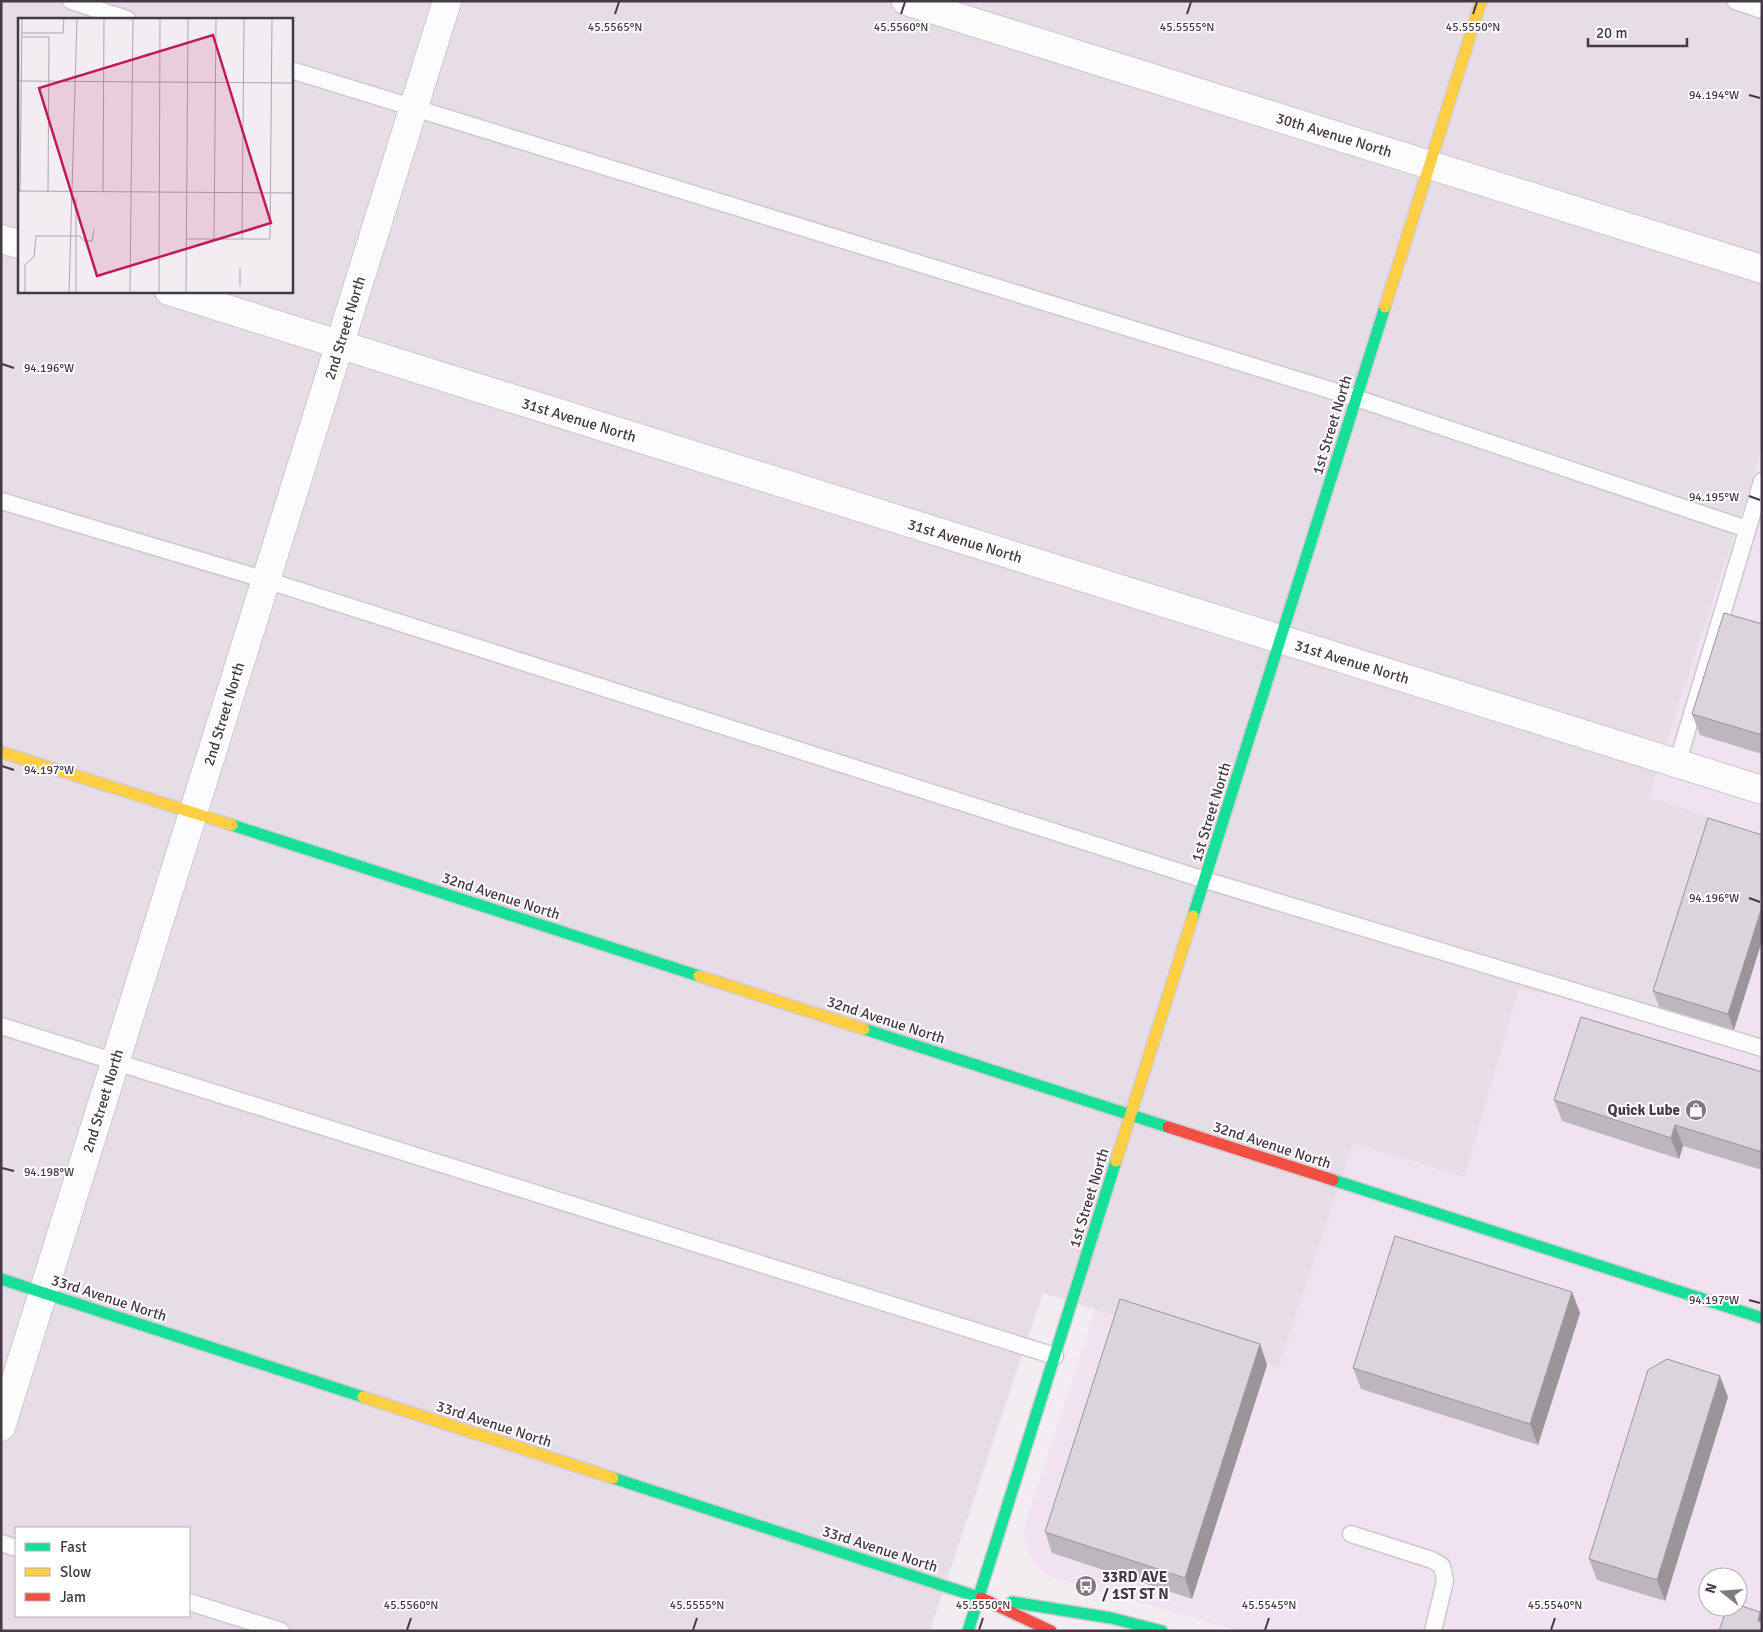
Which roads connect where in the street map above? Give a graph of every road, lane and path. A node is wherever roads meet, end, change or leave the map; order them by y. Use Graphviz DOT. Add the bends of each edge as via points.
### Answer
graph roads {
  1 [pos="71,1"];
  2 [pos="448,1"];
  3 [pos="906,1"];
  4 [pos="1481,1"];
  5 [pos="1734,1"];
  6 [pos="1762,10"];
  7 [pos="123,18"];
  8 [pos="292,70"];
  9 [pos="414,109"];
  10 [pos="1429,165"];
  11 [pos="1,239"];
  12 [pos="18,244"];
  13 [pos="1762,269"];
  14 [pos="172,292"];
  15 [pos="340,345"];
  16 [pos="1356,398"];
  17 [pos="1762,481"];
  18 [pos="1,501"];
  19 [pos="1747,529"];
  20 [pos="266,580"];
  21 [pos="1280,639"];
  22 [pos="1,752"];
  23 [pos="1677,764"];
  24 [pos="1762,790"];
  25 [pos="194,813"];
  26 [pos="1205,880"];
  27 [pos="1,1026"];
  28 [pos="1762,1048"];
  29 [pos="116,1062"];
  30 [pos="1131,1115"];
  31 [pos="1,1279"];
  32 [pos="43,1292"];
  33 [pos="1762,1318"];
  34 [pos="1055,1356"];
  35 [pos="1,1427"];
  36 [pos="1352,1534"];
  37 [pos="1,1543"];
  38 [pos="15,1548"];
  39 [pos="978,1596"];
  40 [pos="190,1602"];
  41 [pos="281,1631"];
  42 [pos="968,1631"];
  43 [pos="1051,1631"];
  44 [pos="1162,1631"];
  45 [pos="1433,1631"];
  1 -- 7 [label="lane"];
  2 -- 9 [label="street, 2nd Street North"];
  3 -- 10 [label="street, 30th Avenue North"];
  4 -- 10 [label="street, 1st Street North"];
  5 -- 6 [label="lane"];
  8 -- 9 [label="lane"];
  9 -- 15 [label="street, 2nd Street North"];
  9 -- 16 [label="lane"];
  10 -- 13 [label="street, 30th Avenue North"];
  10 -- 16 [label="street, 1st Street North"];
  11 -- 12 [label="street"];
  14 -- 15 [label="street, 31st Avenue North"];
  15 -- 20 [label="street, 2nd Street North"];
  15 -- 21 [label="street, 31st Avenue North"];
  16 -- 19 [label="lane"];
  16 -- 21 [label="street, 1st Street North"];
  17 -- 19 [label="lane"];
  18 -- 20 [label="lane"];
  19 -- 23 [label="lane"];
  20 -- 25 [label="street, 2nd Street North"];
  20 -- 26 [label="lane"];
  21 -- 23 [label="street, 31st Avenue North"];
  21 -- 26 [label="street, 1st Street North"];
  22 -- 25 [label="street, 32nd Avenue North"];
  23 -- 24 [label="street, 31st Avenue North"];
  25 -- 29 [label="street, 2nd Street North"];
  25 -- 30 [label="street, 32nd Avenue North"];
  26 -- 28 [label="lane"];
  26 -- 30 [label="street, 1st Street North"];
  27 -- 29 [label="lane"];
  29 -- 32 [label="street, 2nd Street North"];
  29 -- 34 [label="lane"];
  30 -- 33 [label="street, 32nd Avenue North"];
  30 -- 34 [label="street, 1st Street North"];
  31 -- 32 [label="street, 33rd Avenue North"];
  32 -- 35 [label="street, 2nd Street North"];
  32 -- 39 [label="street, 33rd Avenue North"];
  34 -- 39 [label="street, 1st Street North"];
  36 -- 45 [label="lane" via="1442,1566 1445,1581"];
  37 -- 38 [label="lane"];
  39 -- 42 [label="street, 1st Street North"];
  39 -- 43 [label="street, 33rd Avenue North"];
  39 -- 44 [label="street, 33rd Avenue North" via="1111,1618"];
  40 -- 41 [label="lane"];
}
